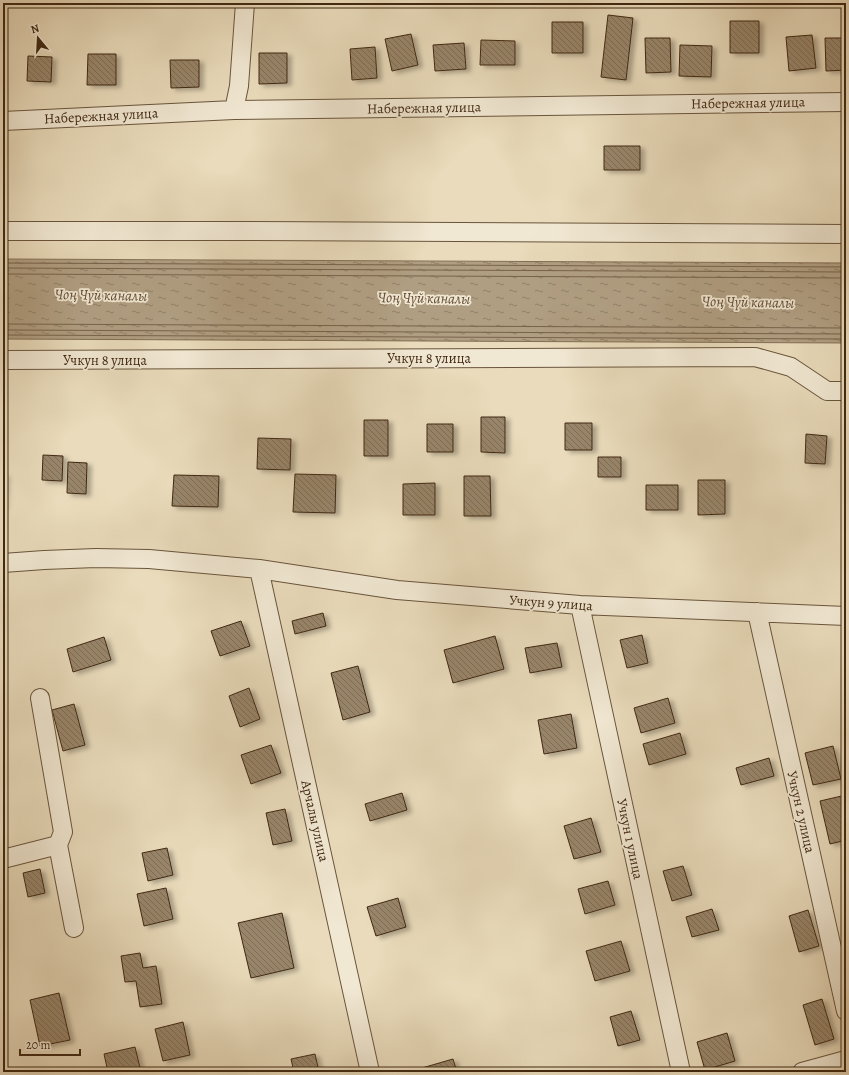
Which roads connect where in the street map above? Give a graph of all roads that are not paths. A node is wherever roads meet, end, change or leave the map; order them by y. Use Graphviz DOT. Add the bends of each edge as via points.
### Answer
graph roads {
  1 [pos="245,3"];
  2 [pos="846,102"];
  3 [pos="234,110"];
  4 [pos="3,121"];
  5 [pos="3,231"];
  6 [pos="846,234"];
  7 [pos="3,360"];
  8 [pos="846,391"];
  9 [pos="3,564"];
  10 [pos="259,569"];
  11 [pos="580,605"];
  12 [pos="757,612"];
  13 [pos="846,616"];
  14 [pos="40,698"];
  15 [pos="58,845"];
  16 [pos="3,859"];
  17 [pos="74,928"];
  18 [pos="846,1011"];
  19 [pos="846,1060"];
  20 [pos="370,1072"];
  21 [pos="681,1072"];
  22 [pos="802,1072"];
  1 -- 3 [label="street" via="239,86"];
  2 -- 3 [label="street, Набережная улица"];
  3 -- 4 [label="street, Набережная улица"];
  5 -- 6 [label="street"];
  7 -- 8 [label="street, Учкун 8 улица" via="755,357 791,367 828,391"];
  9 -- 10 [label="street, Учкун 9 улица" via="96,558 149,559"];
  10 -- 11 [label="street, Учкун 9 улица" via="397,590"];
  10 -- 20 [label="street, Арчалы улица"];
  11 -- 12 [label="street, Учкун 9 улица"];
  11 -- 21 [label="street, Учкун 1 улица"];
  12 -- 13 [label="street, Учкун 9 улица"];
  12 -- 18 [label="street, Учкун 2 улица"];
  14 -- 15 [label="street" via="63,832"];
  15 -- 16 [label="street"];
  15 -- 17 [label="street"];
  19 -- 22 [label="street"];
}
